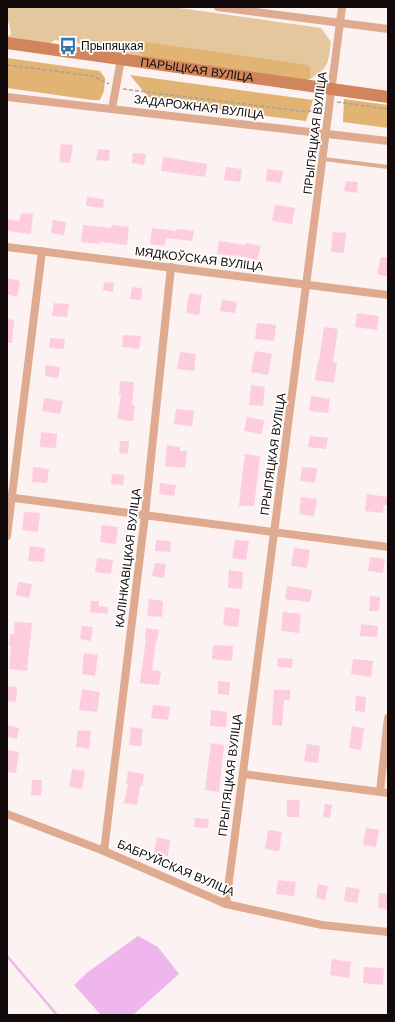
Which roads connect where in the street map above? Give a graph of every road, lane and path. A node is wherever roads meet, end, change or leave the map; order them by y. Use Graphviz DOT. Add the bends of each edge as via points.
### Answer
graph roads {
  1 [pos="218,7"];
  2 [pos="342,7"];
  3 [pos="340,23"];
  4 [pos="388,29"];
  5 [pos="7,43"];
  6 [pos="121,59"];
  7 [pos="7,65"];
  8 [pos="116,88"];
  9 [pos="332,95"];
  10 [pos="7,97"];
  11 [pos="388,97"];
  12 [pos="112,109"];
  13 [pos="388,109"];
  14 [pos="327,134"];
  15 [pos="388,141"];
  16 [pos="324,159"];
  17 [pos="388,167"];
  18 [pos="7,247"];
  19 [pos="42,251"];
  20 [pos="171,268"];
  21 [pos="307,284"];
  22 [pos="388,295"];
  23 [pos="9,497"];
  24 [pos="145,515"];
  25 [pos="274,532"];
  26 [pos="7,536"];
  27 [pos="388,546"];
  28 [pos="388,718"];
  29 [pos="243,774"];
  30 [pos="384,792"];
  31 [pos="7,814"];
  32 [pos="104,851"];
  33 [pos="226,904"];
  34 [pos="388,932"];
  1 -- 3 [label="street"];
  2 -- 3 [label="street, ПРЫПЯЦКАЯ ВУЛІЦА"];
  3 -- 4 [label="street"];
  3 -- 9 [label="street, ПРЫПЯЦКАЯ ВУЛІЦА"];
  5 -- 6 [label="main road, ПАРЫЦКАЯ ВУЛІЦА"];
  6 -- 8 [label="street"];
  6 -- 9 [label="main road, ПАРЫЦКАЯ ВУЛІЦА"];
  7 -- 8 [label="path" via="93,76"];
  8 -- 9 [label="path" via="308,112"];
  8 -- 12 [label="street"];
  9 -- 11 [label="main road, ПАРЫЦКАЯ ВУЛІЦА"];
  9 -- 13 [label="path"];
  9 -- 14 [label="street, ПРЫПЯЦКАЯ ВУЛІЦА"];
  10 -- 12 [label="street, ЗАДАРОЖНАЯ ВУЛІЦА"];
  12 -- 14 [label="street, ЗАДАРОЖНАЯ ВУЛІЦА"];
  14 -- 15 [label="street, ЗАДАРОЖНАЯ ВУЛІЦА"];
  14 -- 16 [label="street, ПРЫПЯЦКАЯ ВУЛІЦА"];
  16 -- 17 [label="lane"];
  16 -- 21 [label="street, ПРЫПЯЦКАЯ ВУЛІЦА"];
  18 -- 19 [label="street, МЯДКОЎСКАЯ ВУЛІЦА"];
  19 -- 20 [label="street, МЯДКОЎСКАЯ ВУЛІЦА"];
  19 -- 23 [label="street"];
  20 -- 21 [label="street, МЯДКОЎСКАЯ ВУЛІЦА"];
  20 -- 24 [label="street, КАЛІНКАВІЦКАЯ ВУЛІЦА"];
  21 -- 22 [label="street, МЯДКОЎСКАЯ ВУЛІЦА"];
  21 -- 25 [label="street, ПРЫПЯЦКАЯ ВУЛІЦА"];
  23 -- 24 [label="street"];
  23 -- 26 [label="street"];
  24 -- 25 [label="street"];
  24 -- 32 [label="street, КАЛІНКАВІЦКАЯ ВУЛІЦА"];
  25 -- 27 [label="street"];
  25 -- 29 [label="street, ПРЫПЯЦКАЯ ВУЛІЦА"];
  28 -- 30 [label="street"];
  29 -- 30 [label="street"];
  29 -- 33 [label="street, ПРЫПЯЦКАЯ ВУЛІЦА"];
  31 -- 32 [label="street, БАБРУЙСКАЯ ВУЛІЦА"];
  32 -- 33 [label="street, БАБРУЙСКАЯ ВУЛІЦА"];
  33 -- 34 [label="street, БАБРУЙСКАЯ ВУЛІЦА" via="322,925"];
}
